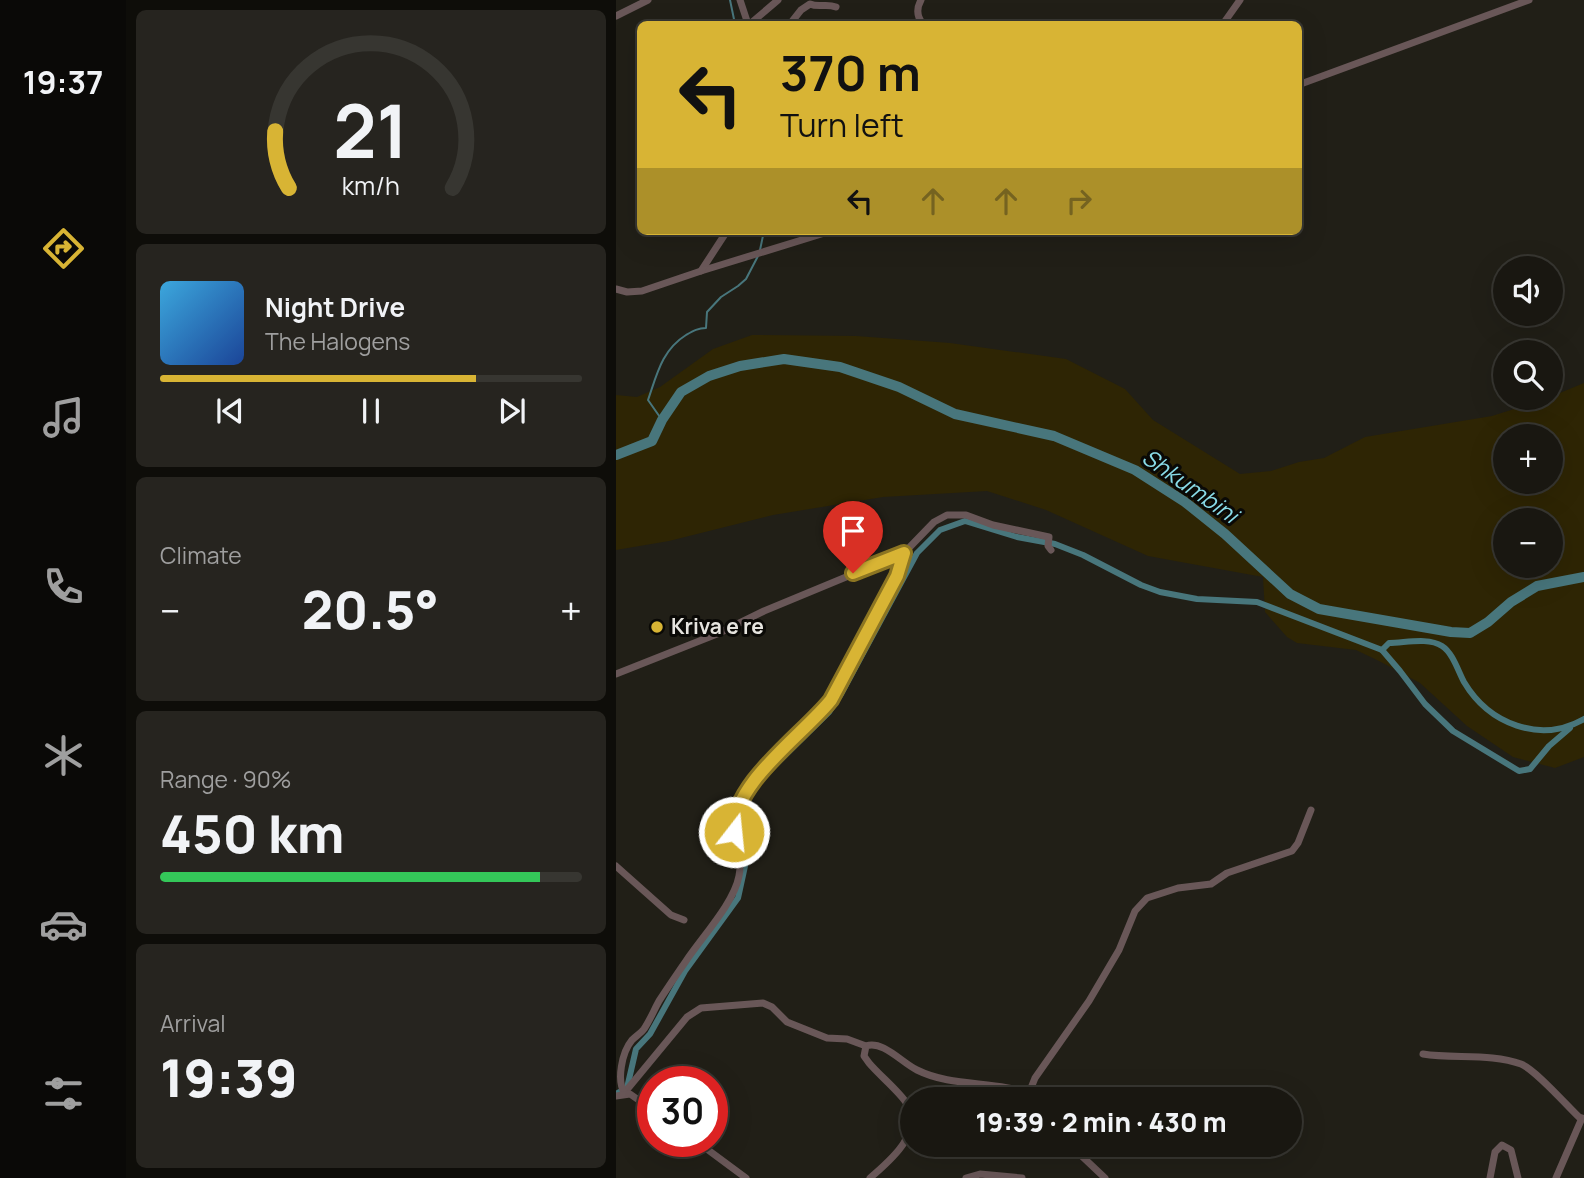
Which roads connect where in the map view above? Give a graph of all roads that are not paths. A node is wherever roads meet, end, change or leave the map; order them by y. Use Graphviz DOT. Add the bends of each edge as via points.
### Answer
graph roads {
  1 [pos="649,0"];
  2 [pos="740,0"];
  3 [pos="778,0"];
  4 [pos="921,0"];
  5 [pos="1240,0"];
  6 [pos="1529,0"];
  7 [pos="836,7"];
  8 [pos="616,16"];
  9 [pos="748,21"];
  10 [pos="753,21"];
  11 [pos="792,21"];
  12 [pos="920,21"];
  13 [pos="1225,21"];
  14 [pos="1302,84"];
  15 [pos="724,235"];
  16 [pos="817,235"];
  17 [pos="701,271"];
  18 [pos="616,289"];
  19 [pos="1050,545"];
  20 [pos="904,553"];
  21 [pos="616,674"];
  22 [pos="1311,810"];
  23 [pos="616,866"];
  24 [pos="684,920"];
  25 [pos="866,1046"];
  26 [pos="1423,1054"];
  27 [pos="1008,1087"];
  28 [pos="1031,1087"];
  29 [pos="623,1091"];
  30 [pos="616,1096"];
  31 [pos="637,1098"];
  32 [pos="1583,1117"];
  33 [pos="718,1157"];
  34 [pos="1083,1157"];
  35 [pos="746,1178"];
  36 [pos="870,1178"];
  37 [pos="966,1178"];
  38 [pos="1022,1178"];
  39 [pos="1105,1178"];
  40 [pos="1490,1178"];
  41 [pos="1518,1178"];
  42 [pos="1556,1178"];
  1 -- 8 [label="street"];
  2 -- 9 [label="street"];
  3 -- 10 [label="street"];
  4 -- 12 [label="street"];
  5 -- 13 [label="street"];
  6 -- 14 [label="street"];
  7 -- 11 [label="street" via="810,4"];
  15 -- 17 [label="street"];
  16 -- 17 [label="street"];
  17 -- 18 [label="street" via="642,291"];
  19 -- 20 [label="street" via="966,515 951,514 938,519"];
  20 -- 21 [label="street"];
  20 -- 29 [label="street" via="897,576 831,700 769,763 738,809 733,821 740,864 736,888 626,1050 619,1079"];
  22 -- 28 [label="street" via="1292,851 1227,873 1211,884 1147,898 1135,911 1119,950 1089,1001"];
  23 -- 24 [label="street" via="671,915"];
  25 -- 27 [label="street" via="884,1048 927,1074"];
  25 -- 29 [label="street" via="827,1038 787,1022 763,1003 702,1008 687,1017"];
  25 -- 36 [label="street" via="864,1056 907,1104 910,1115 905,1143"];
  26 -- 32 [label="street" via="1521,1064"];
  29 -- 30 [label="street"];
  29 -- 31 [label="street"];
  32 -- 42 [label="street"];
  33 -- 35 [label="street"];
  34 -- 39 [label="street"];
  37 -- 38 [label="street" via="980,1174"];
  40 -- 41 [label="street" via="1495,1152 1502,1145 1511,1150"];
}
